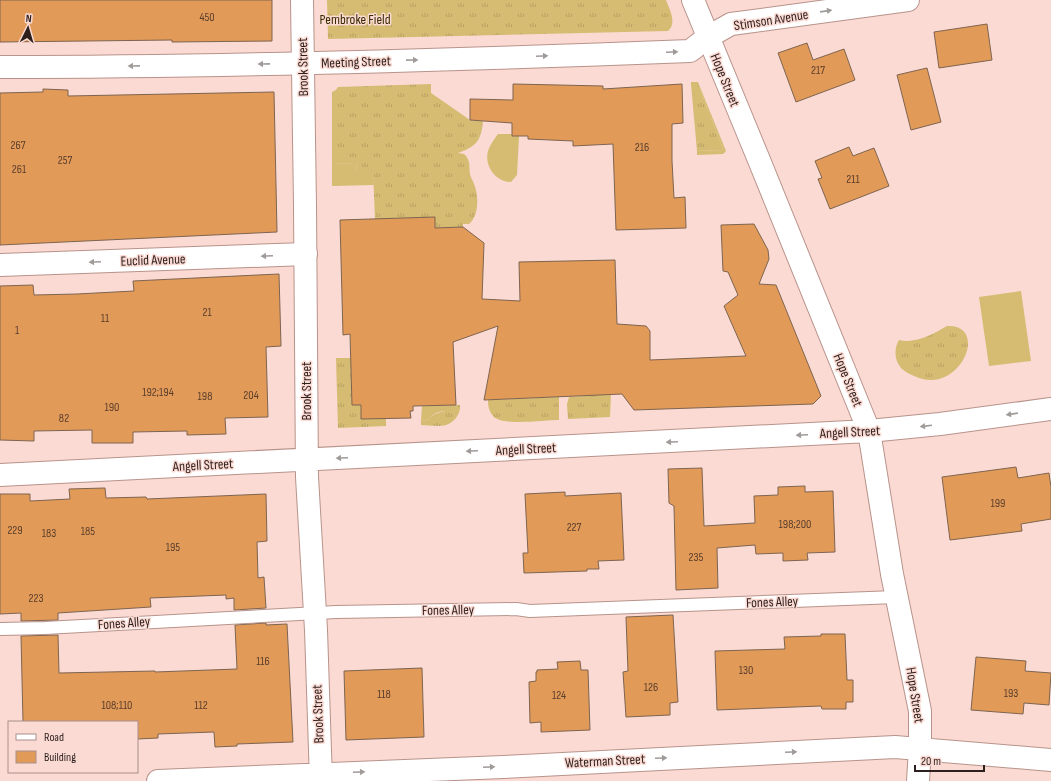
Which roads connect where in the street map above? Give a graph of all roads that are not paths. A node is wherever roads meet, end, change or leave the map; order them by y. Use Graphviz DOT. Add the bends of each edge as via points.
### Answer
graph roads {
  1 [pos="302,0"];
  2 [pos="693,0"];
  3 [pos="908,0"];
  4 [pos="708,37"];
  5 [pos="303,63"];
  6 [pos="0,67"];
  7 [pos="306,254"];
  8 [pos="0,265"];
  9 [pos="1051,409"];
  10 [pos="868,431"];
  11 [pos="307,460"];
  12 [pos="0,475"];
  13 [pos="896,597"];
  14 [pos="314,613"];
  15 [pos="0,629"];
  16 [pos="920,750"];
  17 [pos="1051,760"];
  18 [pos="320,777"];
  19 [pos="158,781"];
  20 [pos="918,781"];
  1 -- 5 [label="street, Brook Street"];
  2 -- 4 [label="street, Hope Street"];
  4 -- 3 [label="street, Stimson Avenue, one-way" via="731,24"];
  5 -- 4 [label="street, Meeting Street, one-way" via="690,51"];
  4 -- 10 [label="street, Hope Street"];
  5 -- 6 [label="street, Meeting Street, one-way"];
  5 -- 7 [label="street, Brook Street"];
  7 -- 8 [label="street, Euclid Avenue, one-way"];
  7 -- 11 [label="street, Brook Street"];
  9 -- 10 [label="street, Angell Street, one-way"];
  10 -- 11 [label="street, Angell Street, one-way"];
  10 -- 13 [label="street, Hope Street"];
  11 -- 12 [label="street, Angell Street"];
  11 -- 14 [label="street, Brook Street"];
  13 -- 14 [label="lane, Fones Alley" via="530,611 516,609"];
  13 -- 16 [label="street, Hope Street" via="920,711"];
  14 -- 15 [label="lane, Fones Alley"];
  14 -- 18 [label="street, Brook Street"];
  16 -- 17 [label="street, Waterman Street"];
  18 -- 16 [label="street, Waterman Street, one-way" via="849,749 895,747"];
  16 -- 20 [label="street, Hope Street"];
  18 -- 19 [label="street, Waterman Street"];
}
